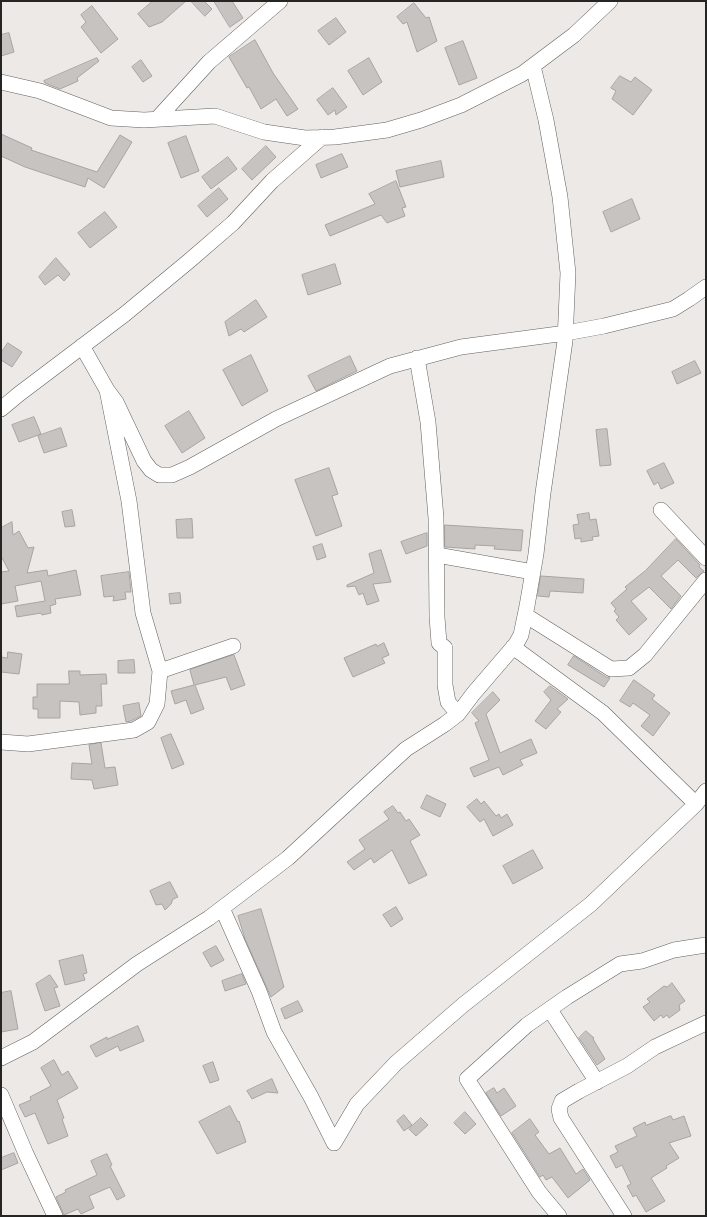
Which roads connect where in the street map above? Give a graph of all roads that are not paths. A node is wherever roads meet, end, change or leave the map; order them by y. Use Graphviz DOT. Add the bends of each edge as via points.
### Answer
graph roads {
  1 [pos="280,1"];
  2 [pos="610,1"];
  3 [pos="533,66"];
  4 [pos="1,82"];
  5 [pos="157,119"];
  6 [pos="322,137"];
  7 [pos="706,286"];
  8 [pos="566,333"];
  9 [pos="82,346"];
  10 [pos="417,358"];
  11 [pos="107,390"];
  12 [pos="1,409"];
  13 [pos="661,510"];
  14 [pos="436,555"];
  15 [pos="706,558"];
  16 [pos="533,572"];
  17 [pos="706,580"];
  18 [pos="525,615"];
  19 [pos="233,646"];
  20 [pos="513,647"];
  21 [pos="160,671"];
  22 [pos="458,714"];
  23 [pos="1,742"];
  24 [pos="706,791"];
  25 [pos="696,804"];
  26 [pos="222,908"];
  27 [pos="706,945"];
  28 [pos="550,1010"];
  29 [pos="706,1022"];
  30 [pos="1,1058"];
  31 [pos="597,1082"];
  32 [pos="1,1096"];
  33 [pos="55,1216"];
  34 [pos="559,1216"];
  35 [pos="624,1216"];
  1 -- 5 [label="street" via="209,62"];
  2 -- 3 [label="street" via="574,35"];
  3 -- 6 [label="street" via="461,105 421,120 387,130"];
  3 -- 8 [label="street" via="560,197 568,273"];
  4 -- 5 [label="street" via="40,91 111,118"];
  5 -- 6 [label="street" via="215,116 264,132 305,138"];
  6 -- 9 [label="street" via="272,181 233,223 189,262"];
  7 -- 8 [label="street" via="673,309"];
  8 -- 10 [label="street" via="461,347"];
  8 -- 16 [label="street"];
  9 -- 11 [label="street"];
  9 -- 12 [label="street"];
  10 -- 11 [label="street" via="390,366 276,419 172,475 159,475 144,461 116,402"];
  10 -- 14 [label="street" via="428,422 436,518"];
  11 -- 21 [label="street" via="129,501 143,613"];
  13 -- 15 [label="street"];
  14 -- 16 [label="street"];
  14 -- 22 [label="street" via="439,643 445,648 445,685 448,702"];
  16 -- 18 [label="street"];
  17 -- 18 [label="street" via="645,655 629,668 611,668"];
  18 -- 20 [label="street" via="521,635"];
  19 -- 21 [label="street"];
  20 -- 22 [label="street"];
  20 -- 25 [label="street" via="603,713"];
  21 -- 23 [label="street" via="157,704 148,722 134,730 28,744"];
  22 -- 26 [label="street" via="406,749 288,858"];
  24 -- 25 [label="street"];
  25 -- 26 [label="street" via="591,904 463,1005 396,1063 357,1104 334,1143 274,1032 259,991"];
  26 -- 30 [label="street" via="137,964 33,1042"];
  27 -- 28 [label="street" via="674,950 642,961 620,964"];
  28 -- 31 [label="street"];
  28 -- 34 [label="street" via="527,1025 467,1079 539,1192"];
  29 -- 31 [label="street" via="655,1046 627,1066"];
  31 -- 35 [label="street" via="562,1101 559,1109 561,1118"];
  32 -- 33 [label="street"];
}
